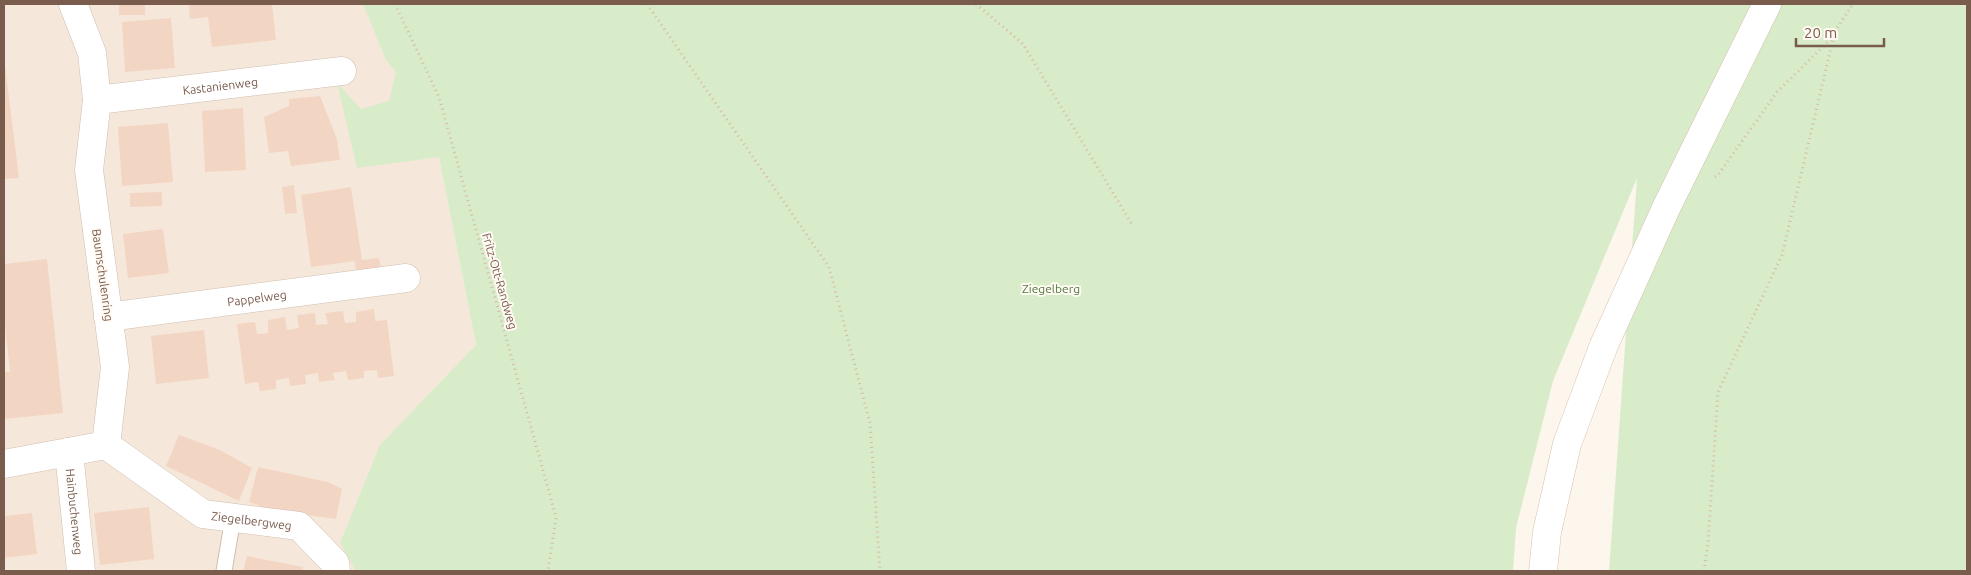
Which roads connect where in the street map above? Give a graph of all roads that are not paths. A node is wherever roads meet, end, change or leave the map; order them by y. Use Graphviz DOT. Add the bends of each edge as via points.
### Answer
graph roads {
  1 [pos="72,4"];
  2 [pos="1767,4"];
  3 [pos="342,71"];
  4 [pos="97,100"];
  5 [pos="406,278"];
  6 [pos="108,317"];
  7 [pos="106,445"];
  8 [pos="69,452"];
  9 [pos="4,464"];
  10 [pos="233,518"];
  11 [pos="81,571"];
  12 [pos="224,571"];
  13 [pos="336,571"];
  14 [pos="1543,571"];
  1 -- 4 [label="street, Baumschulenring" via="92,53"];
  2 -- 14 [label="street" via="1667,206 1604,345 1567,444 1547,532"];
  3 -- 4 [label="street, Kastanienweg"];
  4 -- 6 [label="street, Baumschulenring" via="89,170"];
  5 -- 6 [label="street, Pappelweg"];
  6 -- 7 [label="street, Baumschulenring" via="115,367"];
  7 -- 8 [label="street"];
  7 -- 10 [label="street, Ziegelbergweg" via="203,514"];
  8 -- 9 [label="street"];
  8 -- 11 [label="street, Hainbuchenweg"];
  10 -- 12 [label="lane"];
  10 -- 13 [label="street, Ziegelbergweg" via="299,526 335,563"];
}
